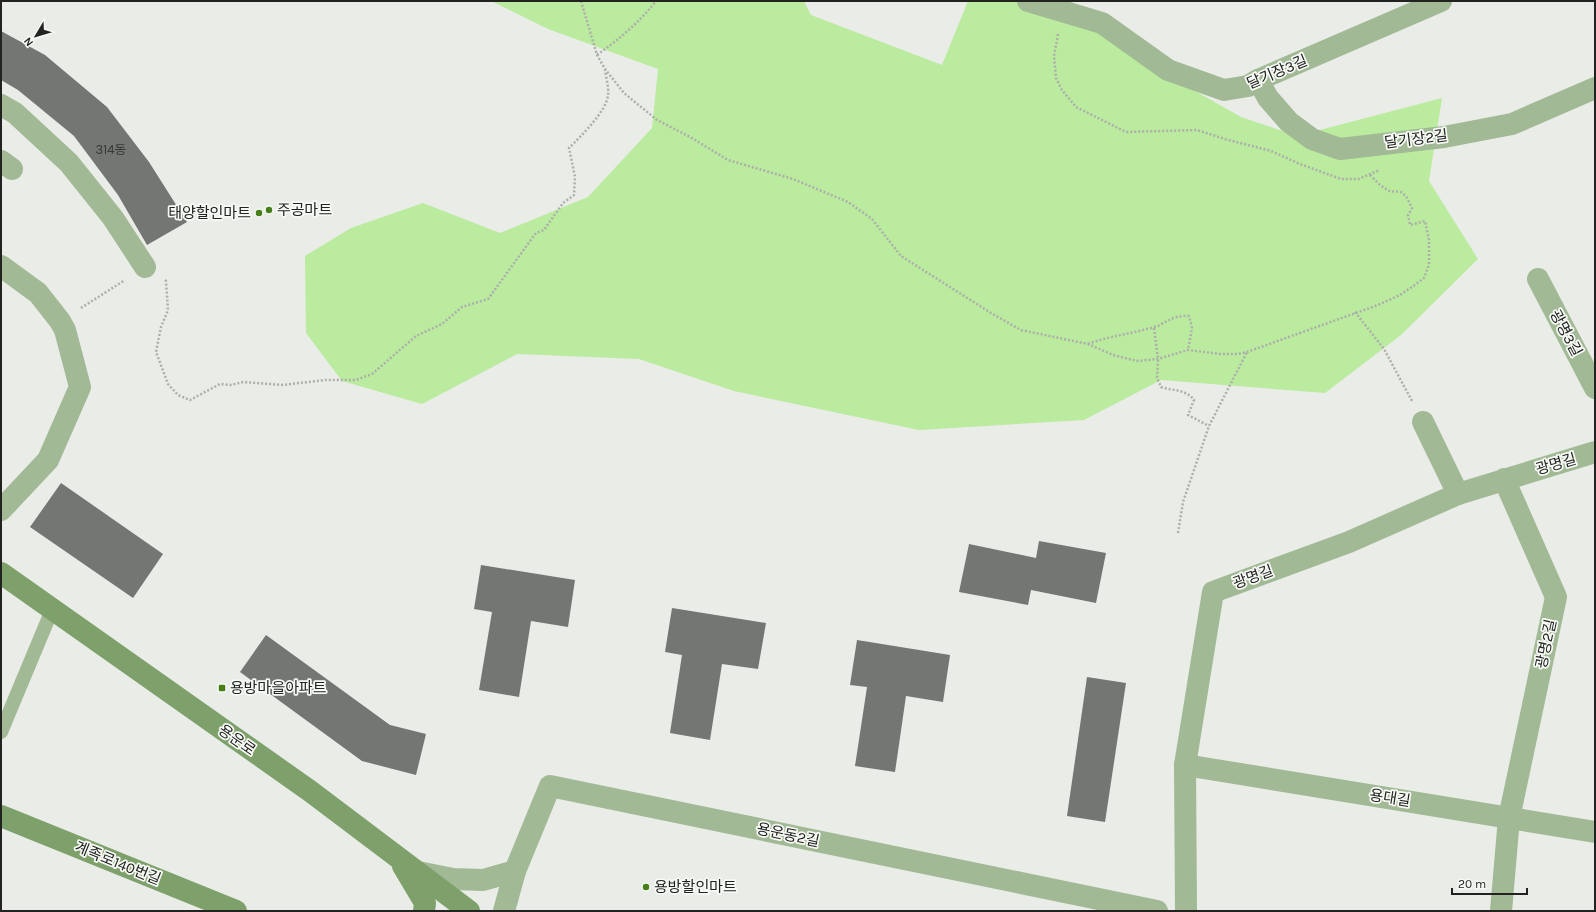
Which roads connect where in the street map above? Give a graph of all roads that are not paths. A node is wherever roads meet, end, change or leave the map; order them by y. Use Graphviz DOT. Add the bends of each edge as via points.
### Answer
graph roads {
  1 [pos="1028,1"];
  2 [pos="1441,1"];
  3 [pos="1258,80"];
  4 [pos="1595,88"];
  5 [pos="1,105"];
  6 [pos="1,266"];
  7 [pos="145,267"];
  8 [pos="1538,278"];
  9 [pos="1595,388"];
  10 [pos="1423,422"];
  11 [pos="1595,452"];
  12 [pos="1504,479"];
  13 [pos="1458,494"];
  14 [pos="1,510"];
  15 [pos="1,574"];
  16 [pos="52,610"];
  17 [pos="1,732"];
  18 [pos="1185,765"];
  19 [pos="1,816"];
  20 [pos="1509,818"];
  21 [pos="1595,832"];
  22 [pos="397,856"];
  23 [pos="515,871"];
  24 [pos="418,872"];
  25 [pos="236,911"];
  26 [pos="424,911"];
  27 [pos="469,911"];
  28 [pos="504,911"];
  29 [pos="1157,911"];
  30 [pos="1186,911"];
  31 [pos="1501,911"];
  1 -- 3 [label="street, 달기장3길" via="1102,23 1168,70 1224,90 1248,86"];
  2 -- 3 [label="street, 달기장3길"];
  3 -- 4 [label="street, 달기장2길" via="1268,98 1290,122 1312,139 1340,149 1444,137 1512,124"];
  5 -- 7 [label="street" via="15,113 69,163 113,218"];
  6 -- 14 [label="street" via="38,293 60,321 65,330 80,387 48,460"];
  8 -- 9 [label="street, 광명3길"];
  10 -- 13 [label="street"];
  11 -- 12 [label="street, 광명길"];
  12 -- 13 [label="street, 광명길"];
  12 -- 20 [label="street, 광명2길" via="1556,597"];
  13 -- 18 [label="street, 광명길" via="1349,542 1213,592"];
  15 -- 16 [label="main road, 용운로"];
  16 -- 17 [label="lane"];
  16 -- 22 [label="main road, 용운로" via="310,791"];
  18 -- 20 [label="street, 용대길"];
  18 -- 30 [label="street, 광명길"];
  19 -- 25 [label="main road, 계족로140번길"];
  20 -- 21 [label="street, 용대길"];
  20 -- 31 [label="street, 광명2길"];
  22 -- 24 [label="main road, 용운로"];
  22 -- 26 [label="main road" via="425,903"];
  23 -- 24 [label="street" via="483,880 453,879"];
  23 -- 28 [label="street, 용운동2길"];
  23 -- 29 [label="street, 용운동2길" via="550,786"];
  24 -- 27 [label="main road, 용운로"];
}
